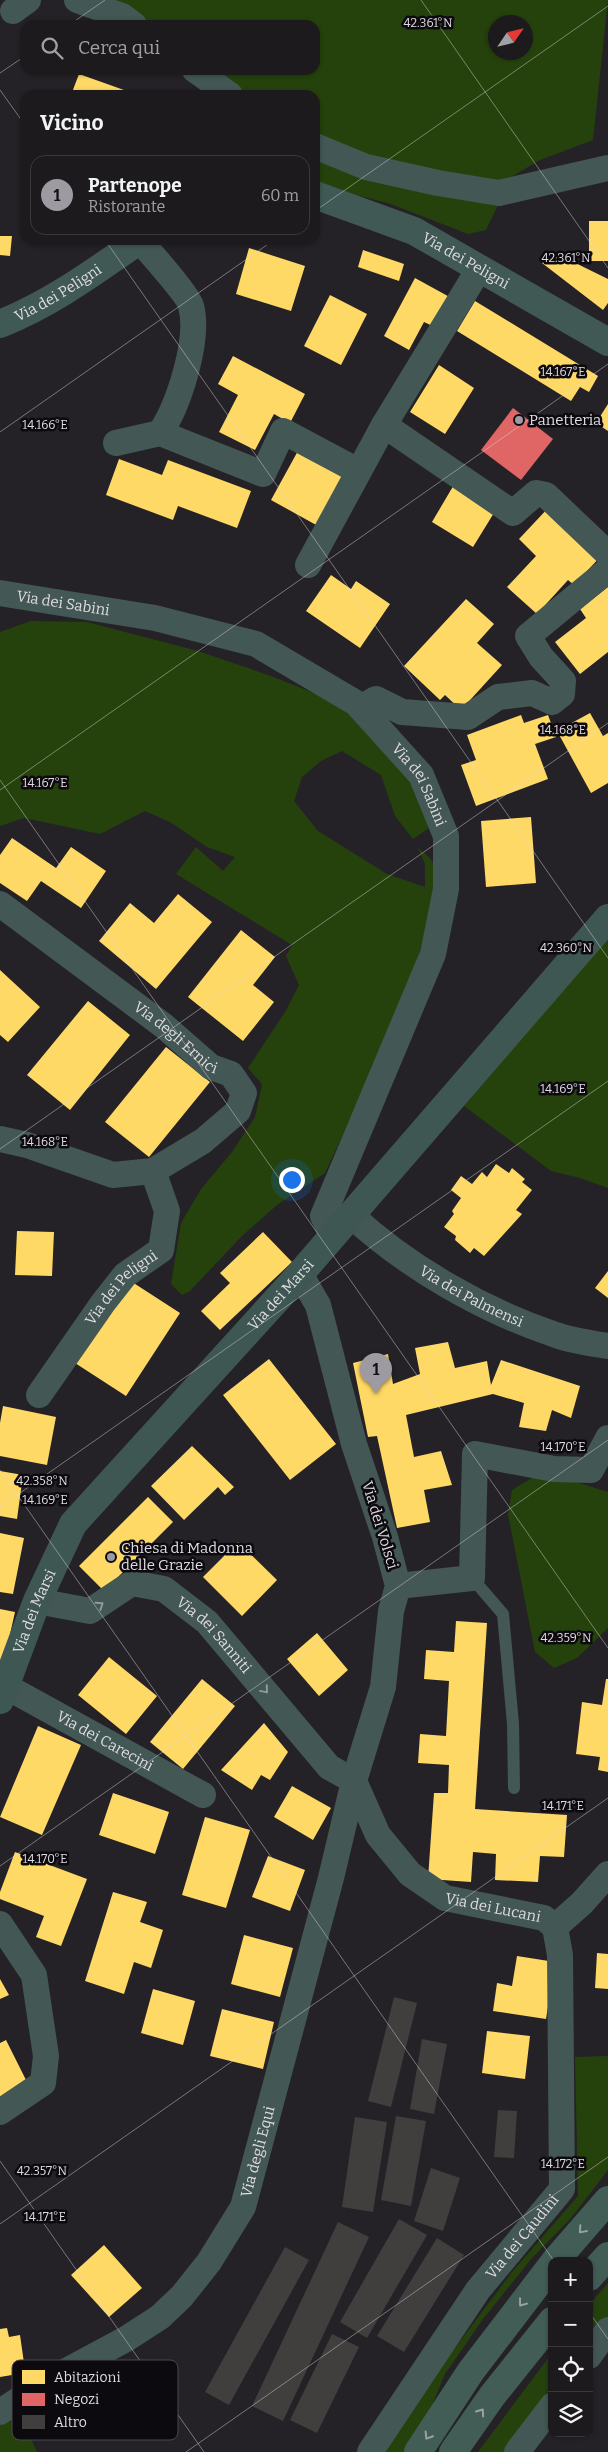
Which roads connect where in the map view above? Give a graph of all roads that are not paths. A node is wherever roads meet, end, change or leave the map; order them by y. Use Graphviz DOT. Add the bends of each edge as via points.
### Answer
graph roads {
  1 [pos="77,0"];
  2 [pos="127,20"];
  3 [pos="203,75"];
  4 [pos="223,90"];
  5 [pos="320,148"];
  6 [pos="608,168"];
  7 [pos="320,198"];
  8 [pos="132,245"];
  9 [pos="143,245"];
  10 [pos="479,269"];
  11 [pos="0,324"];
  12 [pos="608,342"];
  13 [pos="384,425"];
  14 [pos="160,433"];
  15 [pos="116,443"];
  16 [pos="358,471"];
  17 [pos="608,554"];
  18 [pos="308,564"];
  19 [pos="608,570"];
  20 [pos="0,593"];
  21 [pos="361,708"];
  22 [pos="0,904"];
  23 [pos="606,922"];
  24 [pos="0,1139"];
  25 [pos="153,1171"];
  26 [pos="351,1215"];
  27 [pos="333,1237"];
  28 [pos="300,1274"];
  29 [pos="608,1346"];
  30 [pos="39,1395"];
  31 [pos="608,1438"];
  32 [pos="472,1578"];
  33 [pos="398,1586"];
  34 [pos="37,1601"];
  35 [pos="3,1693"];
  36 [pos="354,1781"];
  37 [pos="514,1788"];
  38 [pos="203,1796"];
  39 [pos="608,1874"];
  40 [pos="0,1924"];
  41 [pos="556,1927"];
  42 [pos="0,2112"];
  43 [pos="608,2200"];
  44 [pos="608,2256"];
  45 [pos="558,2257"];
  46 [pos="548,2270"];
  47 [pos="593,2273"];
  48 [pos="548,2326"];
  49 [pos="608,2330"];
  50 [pos="593,2351"];
  51 [pos="87,2360"];
  52 [pos="12,2404"];
  53 [pos="548,2411"];
  54 [pos="0,2412"];
  55 [pos="370,2452"];
  56 [pos="418,2452"];
  57 [pos="453,2452"];
  58 [pos="517,2452"];
  1 -- 2 [label="street"];
  3 -- 4 [label="street"];
  5 -- 6 [label="street" via="366,167 499,193"];
  7 -- 10 [label="main road, Via dei Peligni" via="414,231"];
  8 -- 11 [label="main road, Via dei Peligni" via="77,285"];
  9 -- 14 [label="street" via="191,305 193,350 170,419"];
  10 -- 12 [label="main road, Via dei Peligni"];
  10 -- 13 [label="street"];
  13 -- 16 [label="street"];
  13 -- 17 [label="street" via="513,513 536,493 546,495"];
  14 -- 15 [label="street"];
  14 -- 16 [label="street" via="263,474 283,431"];
  16 -- 18 [label="street"];
  19 -- 21 [label="street" via="528,636 541,657 563,680 562,694 552,702 532,693 498,697 468,717 402,712 376,698"];
  20 -- 21 [label="street, Via dei Sabini" via="155,618 256,644"];
  21 -- 27 [label="street, Via dei Sabini" via="421,775 446,836 446,889 433,954 323,1216"];
  22 -- 25 [label="street, Via degli Ernici" via="164,1026 211,1067 231,1074 244,1092 238,1112 203,1141"];
  23 -- 26 [label="main road, Via dei Marsi"];
  24 -- 25 [label="street, Via degli Ernici" via="113,1175"];
  25 -- 30 [label="street, Via dei Peligni" via="167,1212 161,1250 125,1275"];
  26 -- 27 [label="main road, Via dei Marsi"];
  26 -- 29 [label="street, Via dei Palmensi" via="380,1242 413,1264 502,1315 558,1336"];
  27 -- 28 [label="main road, Via dei Marsi"];
  28 -- 33 [label="street, Via dei Volsci" via="318,1306 354,1444"];
  28 -- 34 [label="main road, Via dei Marsi" via="73,1524"];
  31 -- 32 [label="street" via="590,1470 554,1469 475,1454"];
  32 -- 33 [label="street"];
  32 -- 37 [label="lane" via="503,1614 513,1724"];
  33 -- 36 [label="street, Via dei Volsci" via="391,1611 383,1687"];
  34 -- 35 [label="main road, Via dei Marsi"];
  34 -- 36 [label="street, Via dei Sanniti, one-way" via="90,1611 132,1583 164,1589 207,1622 329,1767"];
  35 -- 38 [label="street, Via dei Carecini"];
  36 -- 41 [label="street, Via dei Lucani" via="378,1835 410,1874 445,1898 544,1918"];
  36 -- 51 [label="street, Via degli Equi" via="243,2207 182,2296 160,2317"];
  39 -- 41 [label="street, Via dei Lucani"];
  40 -- 42 [label="street" via="34,1975 46,2056 43,2083"];
  41 -- 55 [label="street, Via dei Caudini" via="560,1956 562,2189 478,2290"];
  43 -- 45 [label="highway, one-way"];
  44 -- 47 [label="highway"];
  46 -- 56 [label="highway, one-way" via="471,2371"];
  57 -- 48 [label="highway, one-way" via="492,2396"];
  49 -- 50 [label="street"];
  52 -- 54 [label="street, Via degli Equi"];
  53 -- 58 [label="street"];
}
